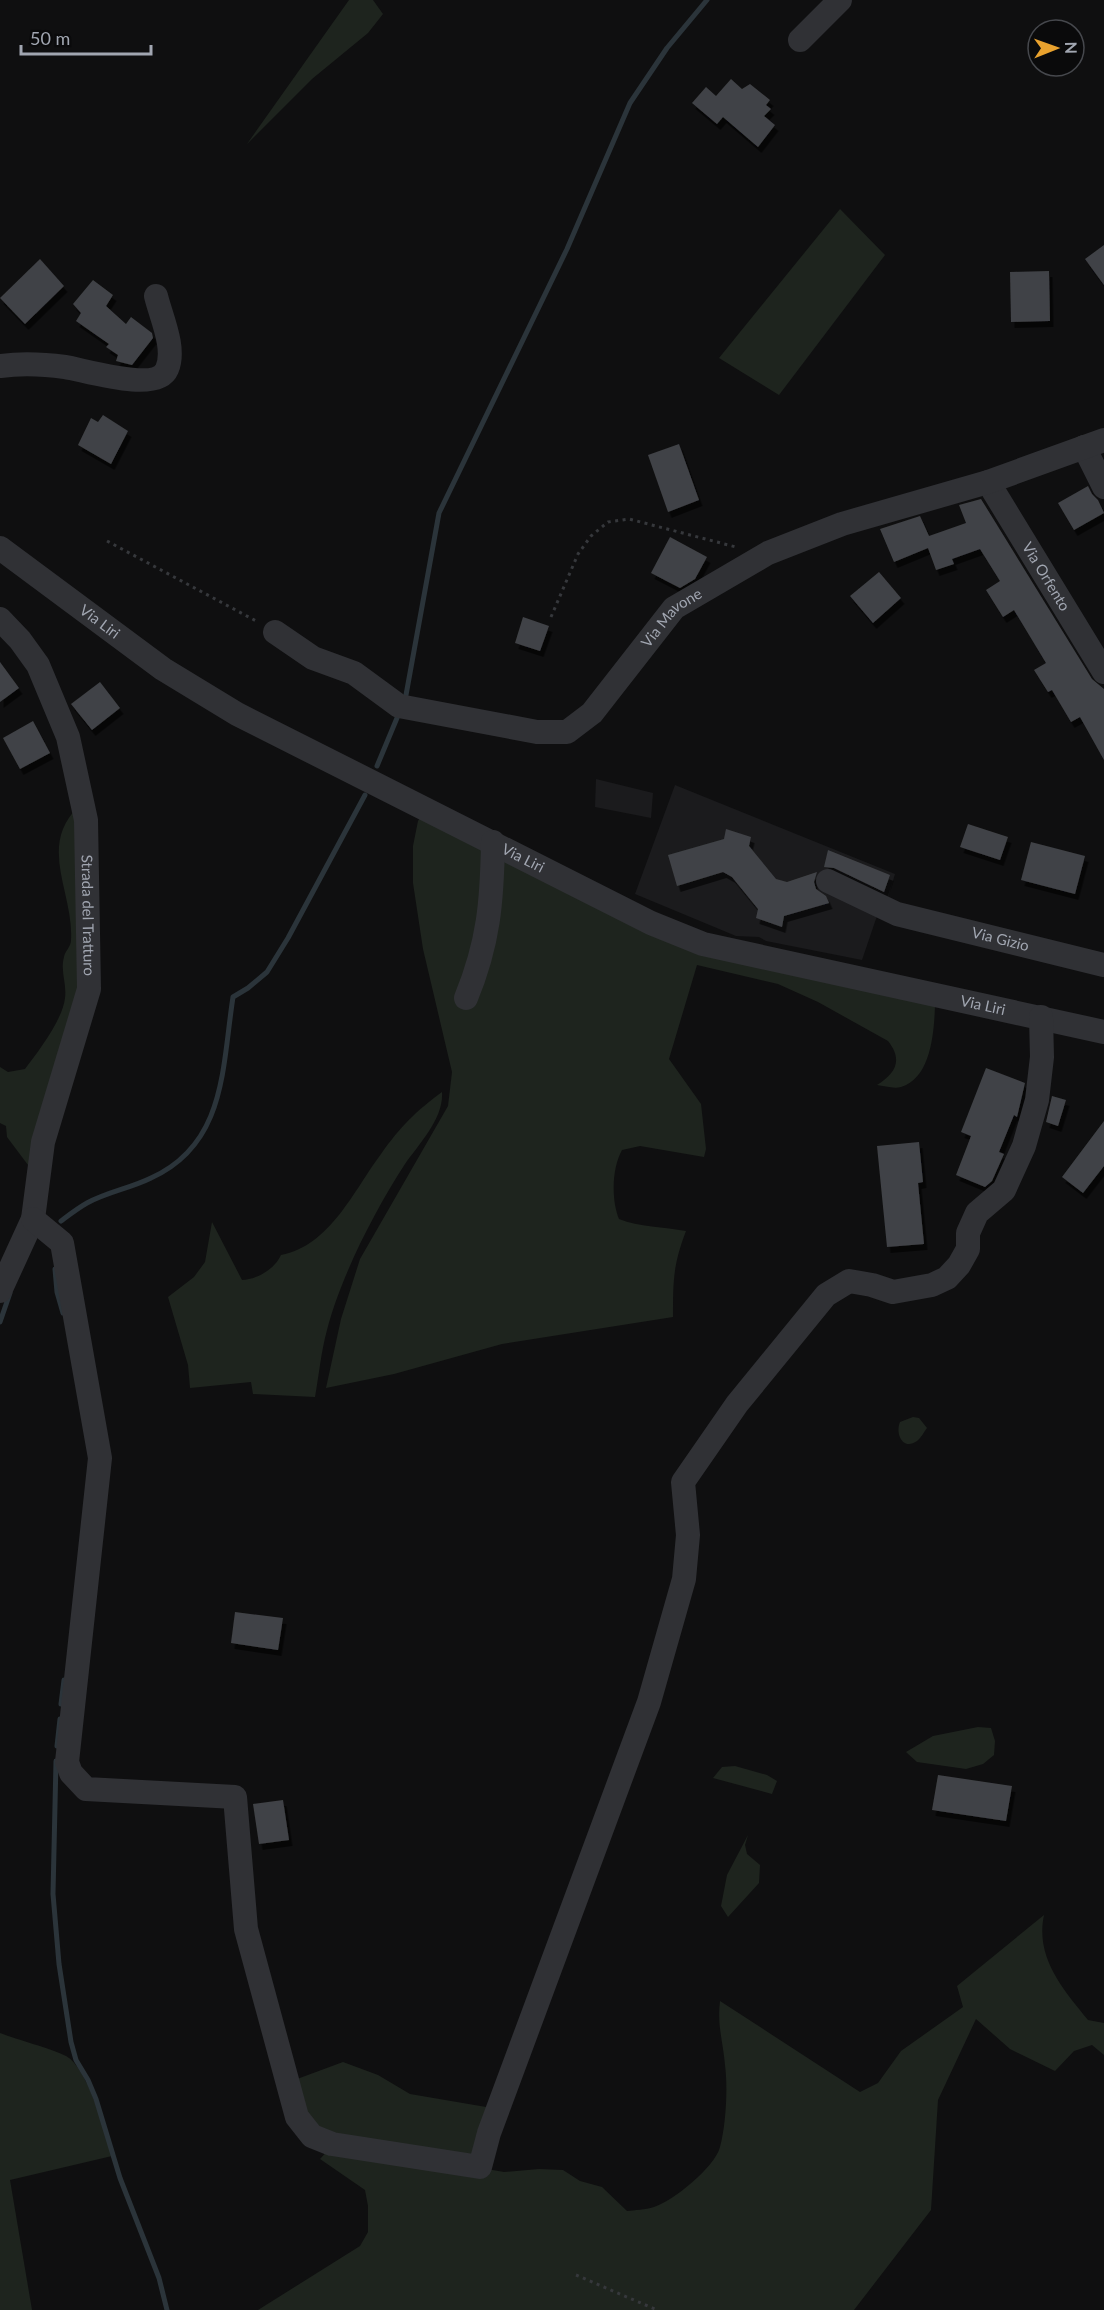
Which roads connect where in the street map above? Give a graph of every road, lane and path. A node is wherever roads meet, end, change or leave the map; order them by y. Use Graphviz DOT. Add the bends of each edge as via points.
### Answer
graph roads {
  1 [pos="840,0"];
  2 [pos="800,40"];
  3 [pos="156,296"];
  4 [pos="0,366"];
  5 [pos="1094,444"];
  6 [pos="988,482"];
  7 [pos="1104,487"];
  8 [pos="107,541"];
  9 [pos="0,548"];
  10 [pos="764,555"];
  11 [pos="551,617"];
  12 [pos="0,619"];
  13 [pos="275,632"];
  14 [pos="1104,672"];
  15 [pos="492,842"];
  16 [pos="828,881"];
  17 [pos="1104,965"];
  18 [pos="466,998"];
  19 [pos="1041,1017"];
  20 [pos="1104,1032"];
  21 [pos="33,1219"];
  22 [pos="0,1291"];
  23 [pos="576,2275"];
  24 [pos="657,2310"];
  1 -- 2 [label="street"];
  3 -- 4 [label="street" via="170,350 167,369 150,380 26,363"];
  5 -- 6 [label="street, Via Mavone"];
  5 -- 7 [label="street"];
  6 -- 10 [label="street, Via Mavone" via="842,524"];
  6 -- 14 [label="street, Via Orfento"];
  8 -- 13 [label="path"];
  9 -- 15 [label="street, Via Liri" via="163,669 237,714"];
  10 -- 11 [label="path" via="628,519 608,522 578,554"];
  10 -- 13 [label="street, Via Mavone" via="674,608 592,712 567,732 537,732 399,706 354,673 313,658"];
  12 -- 21 [label="street, Strada del Tratturo" via="38,665 68,737 86,820 89,989 43,1142"];
  15 -- 18 [label="street" via="490,911 477,971"];
  15 -- 19 [label="street, Via Liri" via="703,944"];
  16 -- 17 [label="street, Via Gizio" via="897,914"];
  19 -- 20 [label="street, Via Liri"];
  19 -- 21 [label="street" via="1037,1100 1024,1146 1004,1190 977,1213 968,1233 968,1249 959,1265 932,1285 893,1292 849,1281 826,1295 737,1404 683,1482 688,1535 684,1579 649,1702 489,2133 480,2167 332,2144 312,2136 297,2117 246,1929 235,1797 86,1789 71,1773 67,1762 100,1458 62,1243"];
  21 -- 22 [label="street, Strada del Tratturo"];
  23 -- 24 [label="path"];
}
